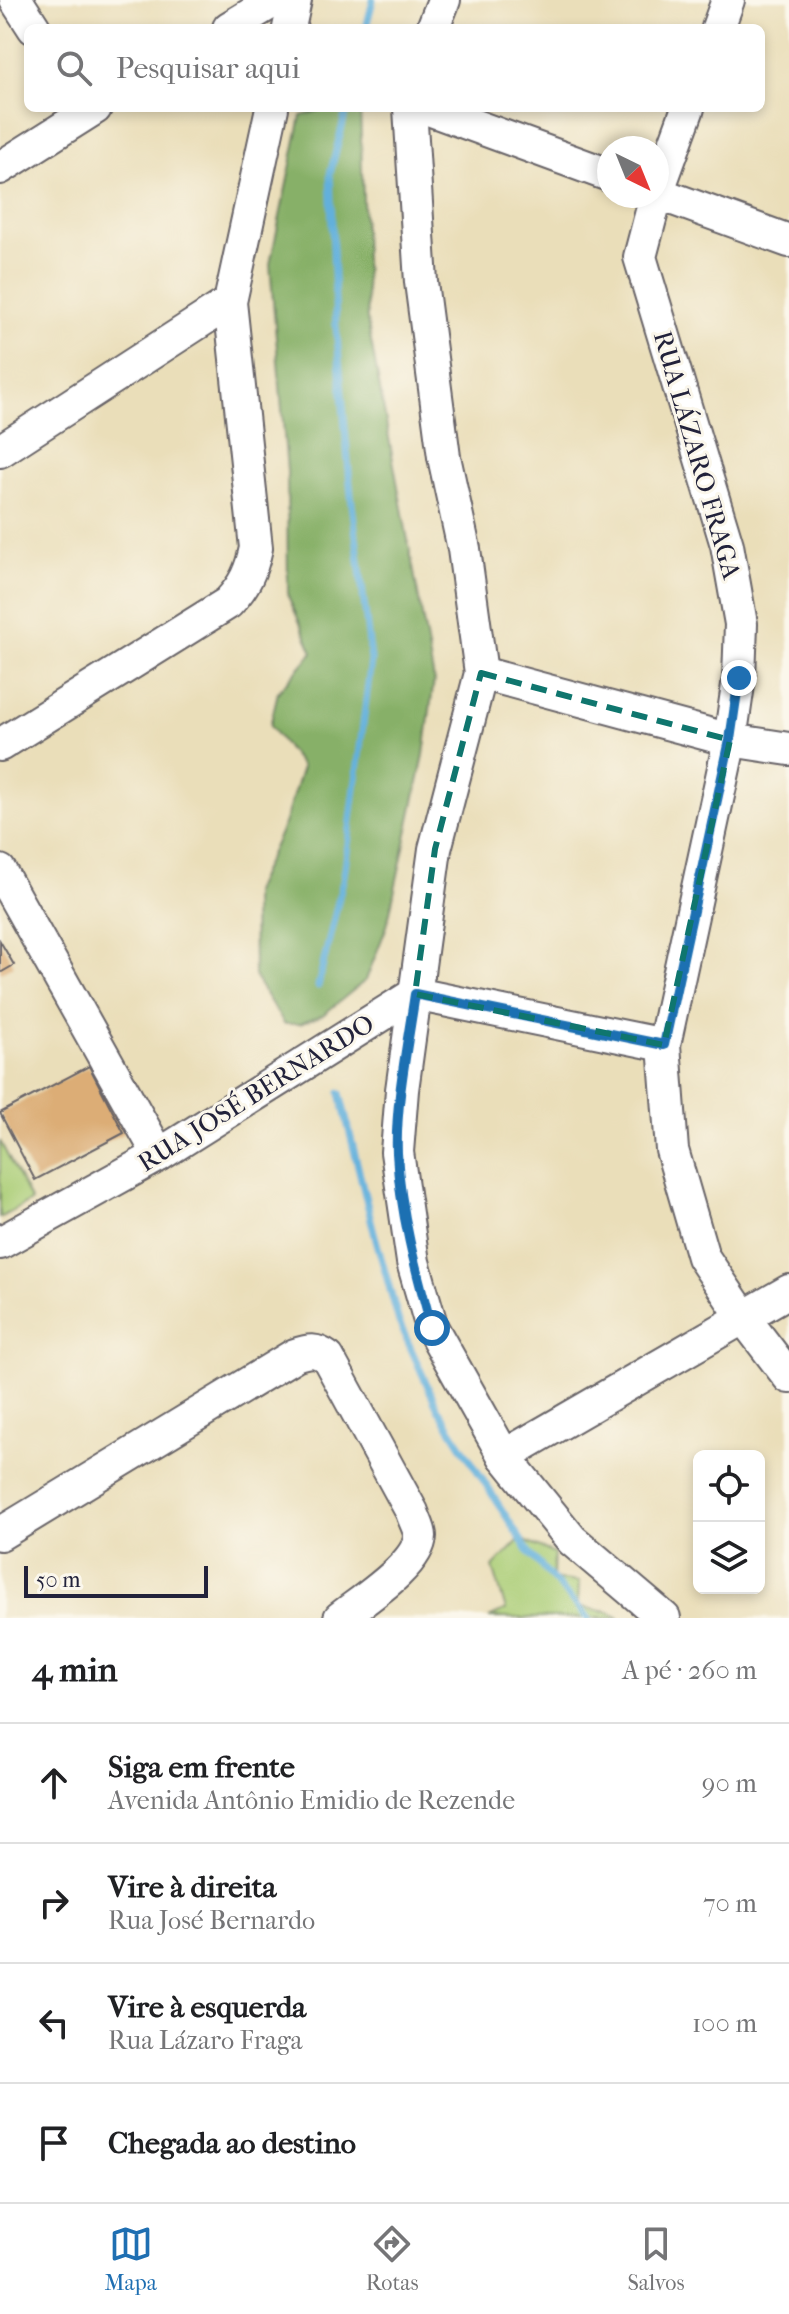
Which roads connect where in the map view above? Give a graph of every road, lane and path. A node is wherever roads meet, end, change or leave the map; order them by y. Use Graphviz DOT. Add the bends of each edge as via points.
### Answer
graph roads {
  1 [pos="16,0"];
  2 [pos="275,0"];
  3 [pos="295,0"];
  4 [pos="444,0"];
  5 [pos="728,0"];
  6 [pos="31,24"];
  7 [pos="236,24"];
  8 [pos="290,24"];
  9 [pos="435,24"];
  10 [pos="719,24"];
  11 [pos="85,112"];
  12 [pos="271,112"];
  13 [pos="410,112"];
  14 [pos="437,112"];
  15 [pos="687,112"];
  16 [pos="669,161"];
  17 [pos="0,168"];
  18 [pos="597,171"];
  19 [pos="669,198"];
  20 [pos="653,208"];
  21 [pos="789,241"];
  22 [pos="230,302"];
  23 [pos="0,451"];
  24 [pos="481,673"];
  25 [pos="730,740"];
  26 [pos="0,745"];
  27 [pos="789,749"];
  28 [pos="0,871"];
  29 [pos="415,994"];
  30 [pos="664,1045"];
  31 [pos="159,1155"];
  32 [pos="0,1243"];
  33 [pos="789,1291"];
  34 [pos="744,1318"];
  35 [pos="789,1377"];
  36 [pos="504,1456"];
  37 [pos="0,1534"];
  38 [pos="340,1618"];
  39 [pos="664,1618"];
  1 -- 6 [label="street"];
  2 -- 7 [label="street"];
  3 -- 8 [label="street"];
  4 -- 9 [label="street"];
  5 -- 10 [label="street"];
  11 -- 17 [label="street"];
  12 -- 22 [label="street"];
  13 -- 24 [label="street" via="421,282"];
  14 -- 18 [label="street"];
  15 -- 16 [label="street, RUA LÁZARO FRAGA"];
  19 -- 21 [label="street"];
  20 -- 25 [label="street, RUA LÁZARO FRAGA" via="640,257 727,545 741,624"];
  22 -- 23 [label="street"];
  22 -- 26 [label="street" via="256,548 243,587 228,603"];
  24 -- 25 [label="street"];
  24 -- 29 [label="street" via="435,849"];
  25 -- 27 [label="street"];
  25 -- 30 [label="street, RUA LÁZARO FRAGA"];
  28 -- 31 [label="street"];
  29 -- 30 [label="street"];
  29 -- 31 [label="street, RUA JOSÉ BERNARDO"];
  29 -- 36 [label="street" via="397,1152 413,1262 432,1328"];
  30 -- 34 [label="street, RUA LÁZARO FRAGA" via="672,1150 688,1213 703,1257"];
  31 -- 32 [label="street, RUA JOSÉ BERNARDO"];
  33 -- 34 [label="street"];
  34 -- 35 [label="street, RUA LÁZARO FRAGA"];
  34 -- 36 [label="street"];
  36 -- 39 [label="street" via="572,1540"];
  37 -- 38 [label="street" via="295,1355 318,1351 328,1358 420,1534 408,1563"];
}
